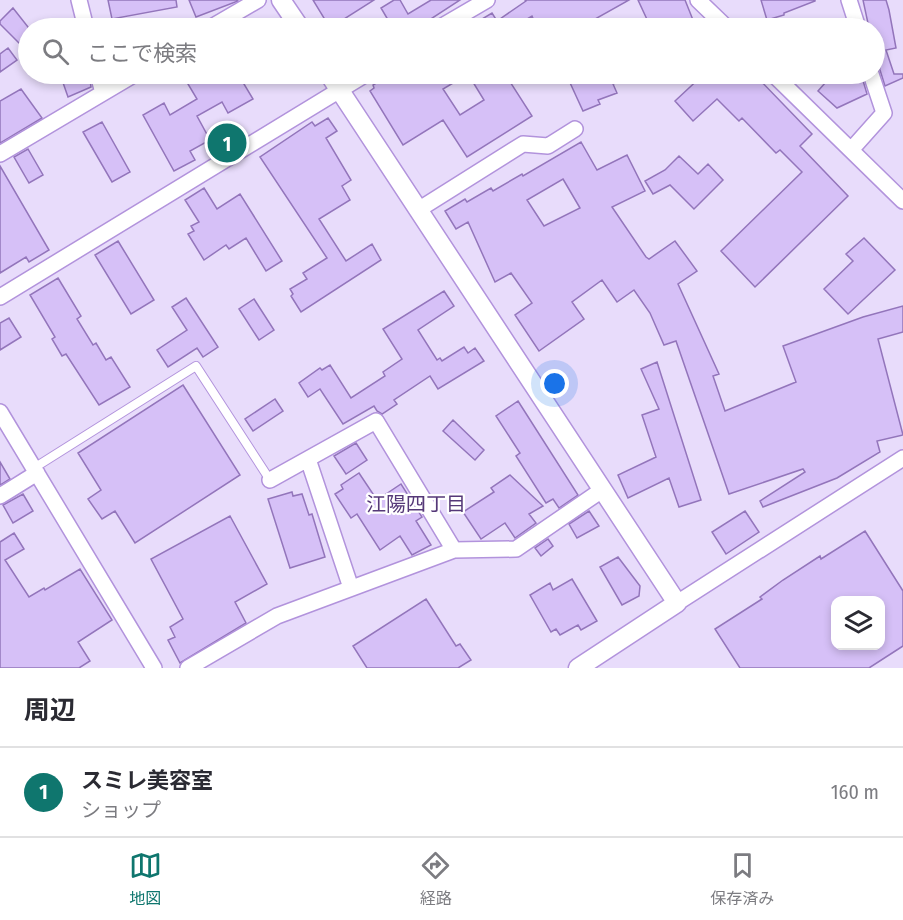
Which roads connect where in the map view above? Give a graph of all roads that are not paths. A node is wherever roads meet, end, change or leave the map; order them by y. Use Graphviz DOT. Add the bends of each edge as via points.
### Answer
graph roads {
  1 [pos="79,0"];
  2 [pos="258,0"];
  3 [pos="281,0"];
  4 [pos="487,0"];
  5 [pos="698,0"];
  6 [pos="849,0"];
  7 [pos="84,18"];
  8 [pos="227,18"];
  9 [pos="293,18"];
  10 [pos="456,18"];
  11 [pos="717,18"];
  12 [pos="855,18"];
  13 [pos="101,84"];
  14 [pos="118,84"];
  15 [pos="335,84"];
  16 [pos="349,84"];
  17 [pos="783,84"];
  18 [pos="875,84"];
  19 [pos="339,90"];
  20 [pos="103,93"];
  21 [pos="575,129"];
  22 [pos="851,150"];
  23 [pos="0,154"];
  24 [pos="903,201"];
  25 [pos="418,210"];
  26 [pos="0,297"];
  27 [pos="0,412"];
  28 [pos="903,458"];
  29 [pos="308,459"];
  30 [pos="36,470"];
  31 [pos="270,480"];
  32 [pos="602,490"];
  33 [pos="0,496"];
  34 [pos="454,550"];
  35 [pos="351,588"];
  36 [pos="677,603"];
  37 [pos="154,668"];
  38 [pos="188,668"];
  39 [pos="578,668"];
  1 -- 7 [label="street"];
  2 -- 8 [label="street"];
  3 -- 9 [label="street"];
  4 -- 10 [label="street"];
  5 -- 11 [label="street"];
  6 -- 12 [label="street"];
  13 -- 20 [label="street"];
  14 -- 20 [label="street"];
  15 -- 19 [label="street"];
  16 -- 19 [label="street"];
  17 -- 22 [label="street"];
  18 -- 22 [label="street" via="884,113"];
  19 -- 25 [label="street"];
  19 -- 26 [label="street"];
  20 -- 23 [label="street"];
  21 -- 25 [label="street" via="548,146 522,144"];
  22 -- 24 [label="street"];
  25 -- 32 [label="street"];
  27 -- 30 [label="street"];
  28 -- 36 [label="street"];
  29 -- 31 [label="street"];
  29 -- 34 [label="street" via="376,421"];
  29 -- 35 [label="street"];
  30 -- 31 [label="lane" via="196,366"];
  30 -- 33 [label="street"];
  30 -- 37 [label="street"];
  32 -- 34 [label="street" via="516,549"];
  32 -- 36 [label="street"];
  34 -- 35 [label="street"];
  35 -- 38 [label="street" via="277,616"];
  36 -- 39 [label="street"];
}
